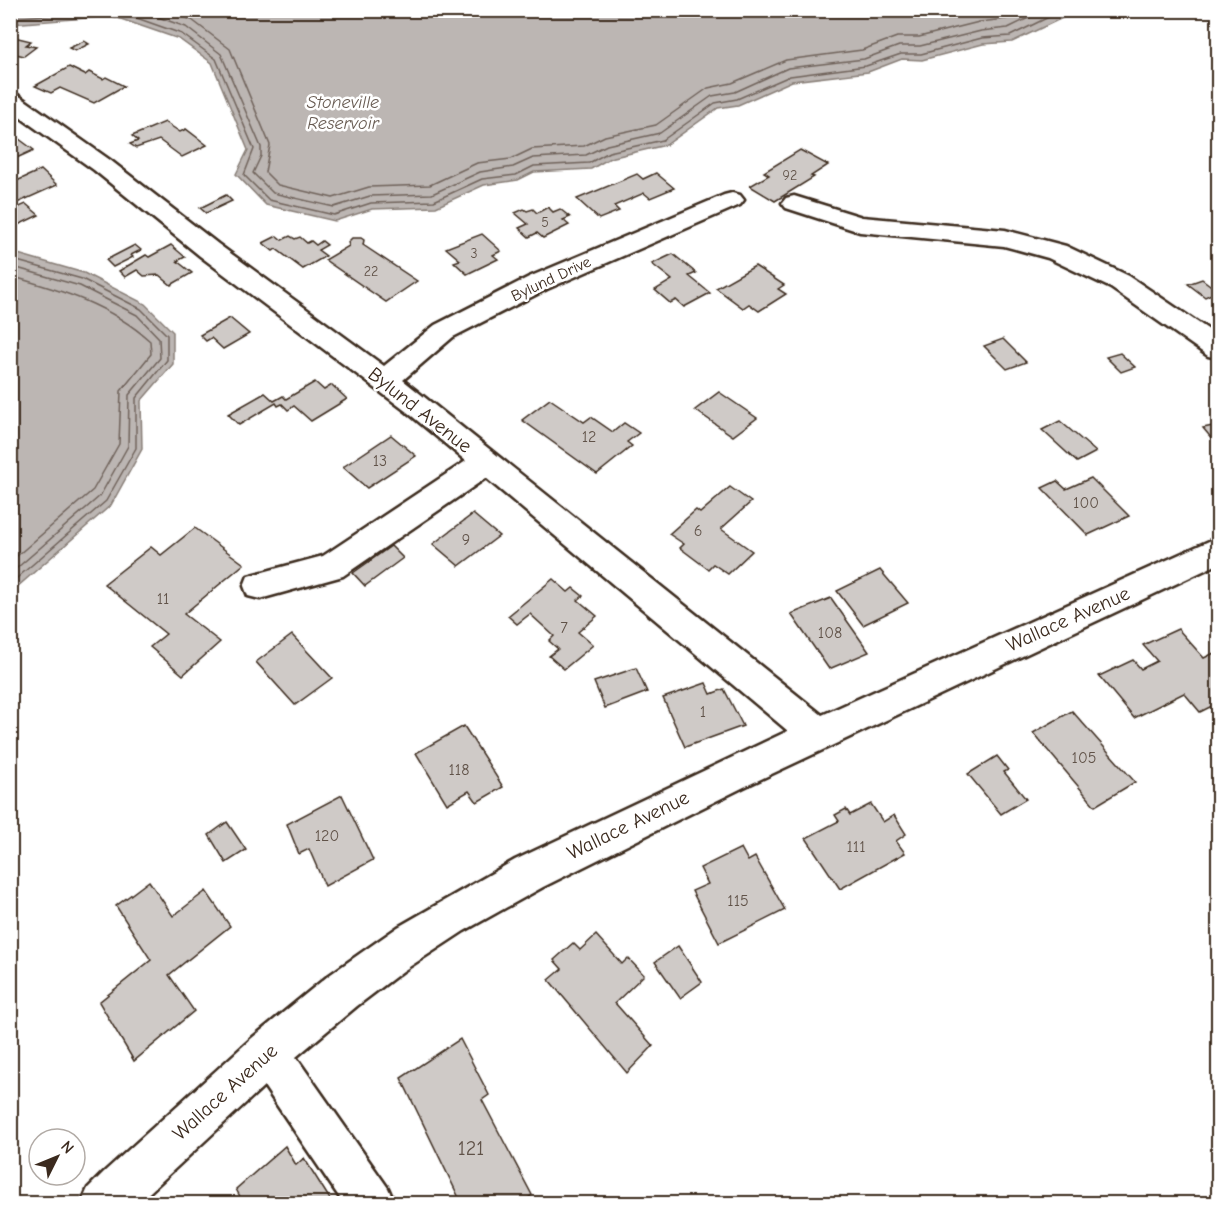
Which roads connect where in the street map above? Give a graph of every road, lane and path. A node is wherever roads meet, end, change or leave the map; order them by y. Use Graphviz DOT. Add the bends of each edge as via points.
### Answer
graph roads {
  1 [pos="10,100"];
  2 [pos="732,200"];
  3 [pos="794,203"];
  4 [pos="1218,349"];
  5 [pos="384,381"];
  6 [pos="487,462"];
  7 [pos="1218,550"];
  8 [pos="260,586"];
  9 [pos="818,734"];
  10 [pos="267,1053"];
  11 [pos="104,1203"];
  12 [pos="372,1203"];
  1 -- 5 [label="street, Bylund Avenue" via="102,165"];
  2 -- 5 [label="street, Bylund Drive" via="538,283 444,331"];
  3 -- 4 [label="street" via="860,224 1005,238 1057,252 1120,282"];
  5 -- 6 [label="street, Bylund Avenue"];
  6 -- 8 [label="street" via="333,567"];
  6 -- 9 [label="street, Bylund Avenue"];
  7 -- 9 [label="street, Wallace Avenue"];
  9 -- 10 [label="street, Wallace Avenue" via="494,892 369,971"];
  10 -- 11 [label="street, Wallace Avenue"];
  10 -- 12 [label="street"];
}
